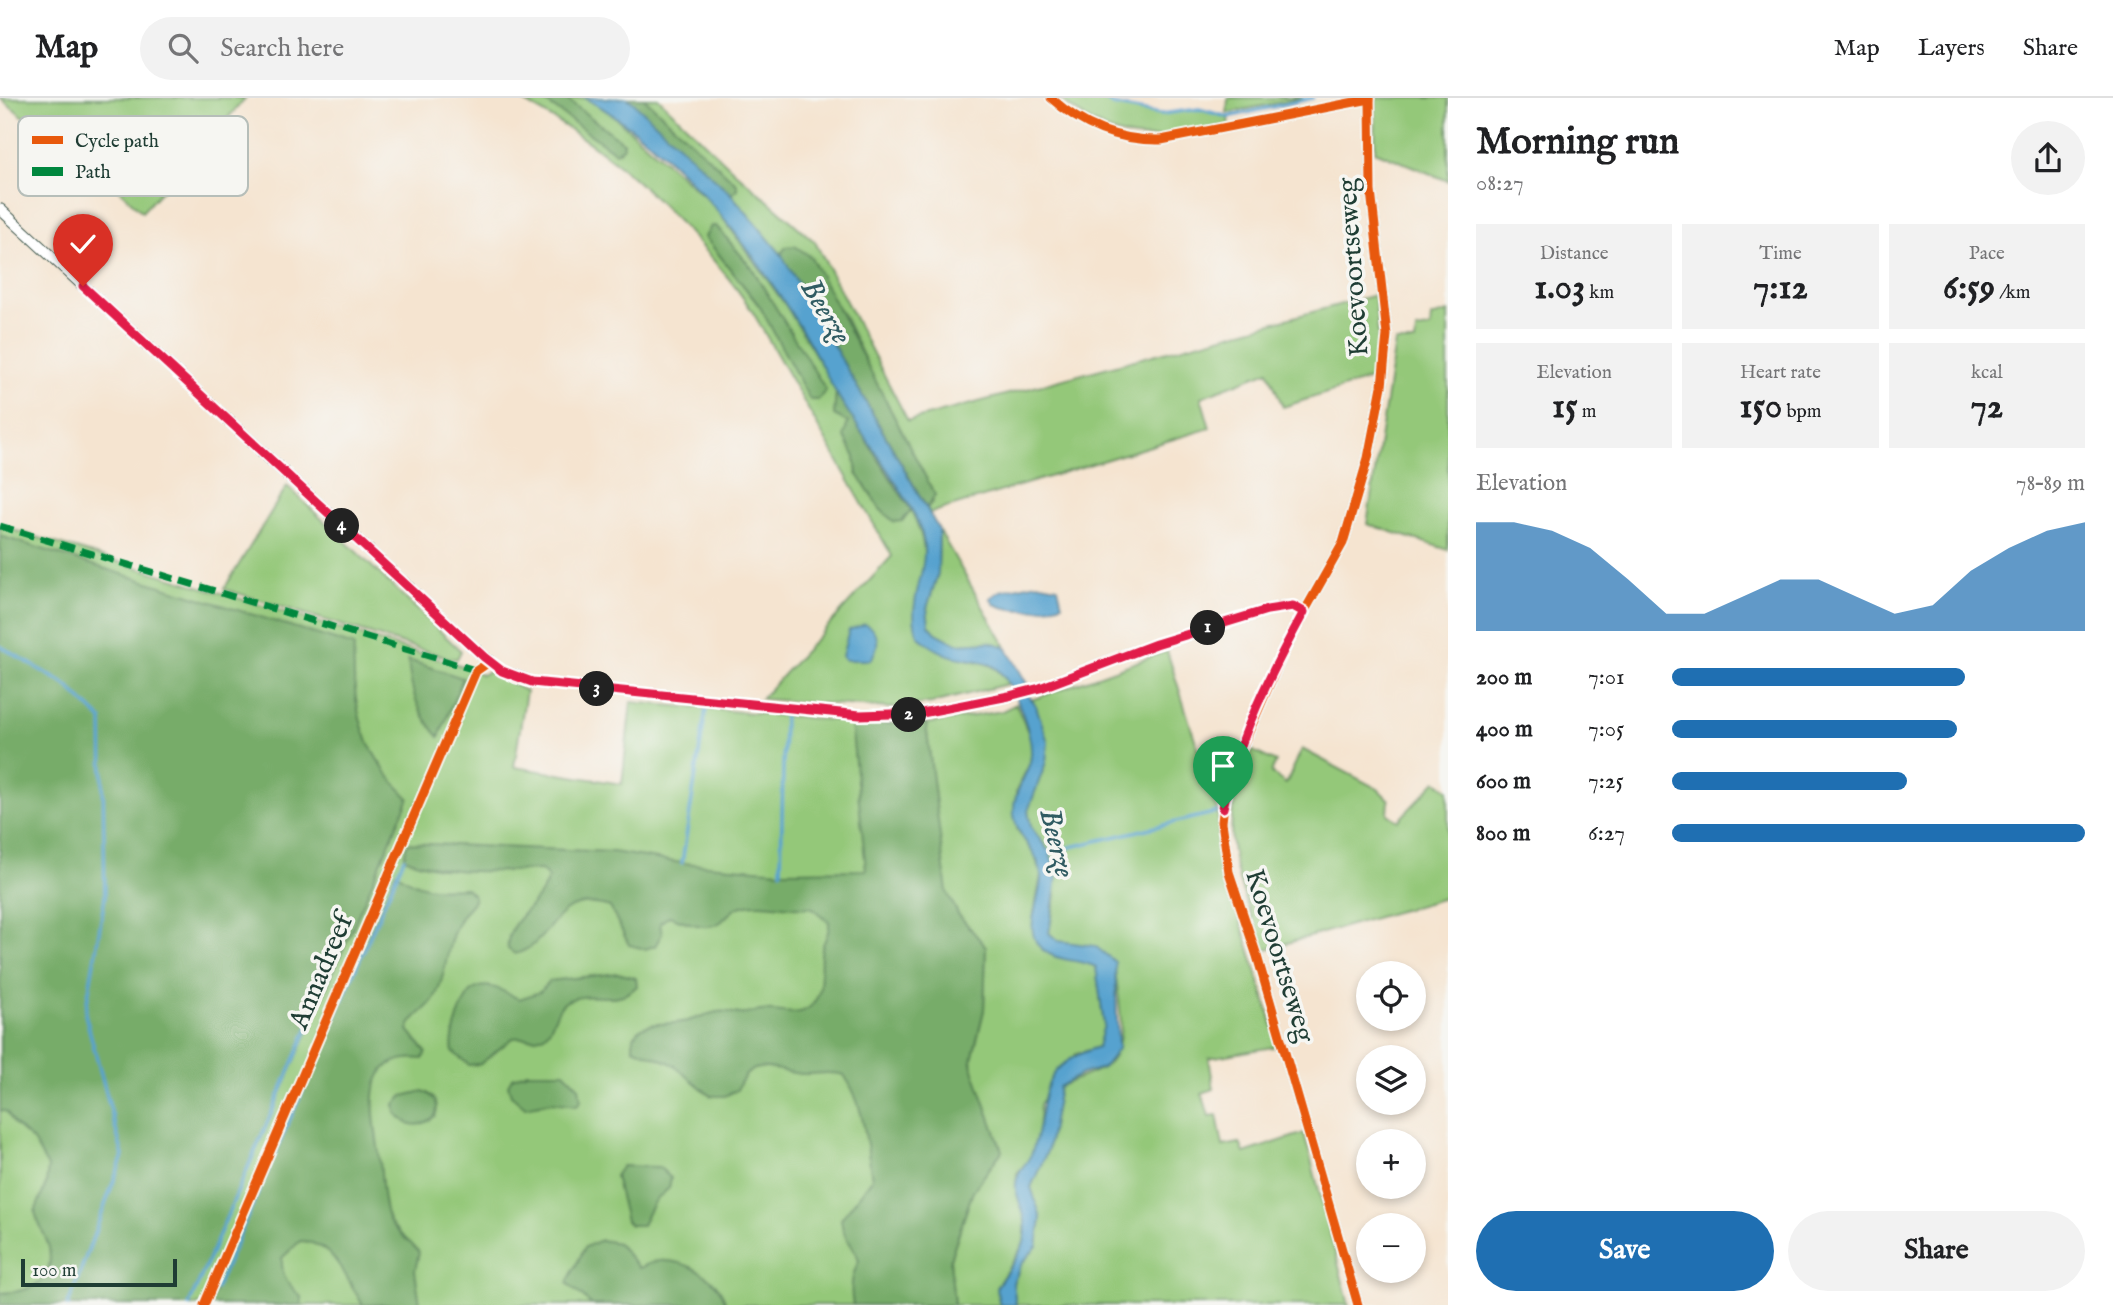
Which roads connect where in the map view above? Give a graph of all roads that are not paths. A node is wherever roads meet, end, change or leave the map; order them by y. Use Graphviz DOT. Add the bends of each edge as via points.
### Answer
graph roads {
  1 [pos="1370,98"];
  2 [pos="0,209"];
  3 [pos="1304,612"];
  4 [pos="1358,1305"];
  1 -- 3 [label="street, Koevoortseweg" via="1371,191 1387,322 1383,374 1366,469 1350,524"];
  2 -- 3 [label="street" via="484,657 516,678 860,715 922,713 1029,691 1120,656 1267,610 1293,606"];
  3 -- 4 [label="street, Koevoortseweg" via="1230,778 1223,808 1223,842"];
}
